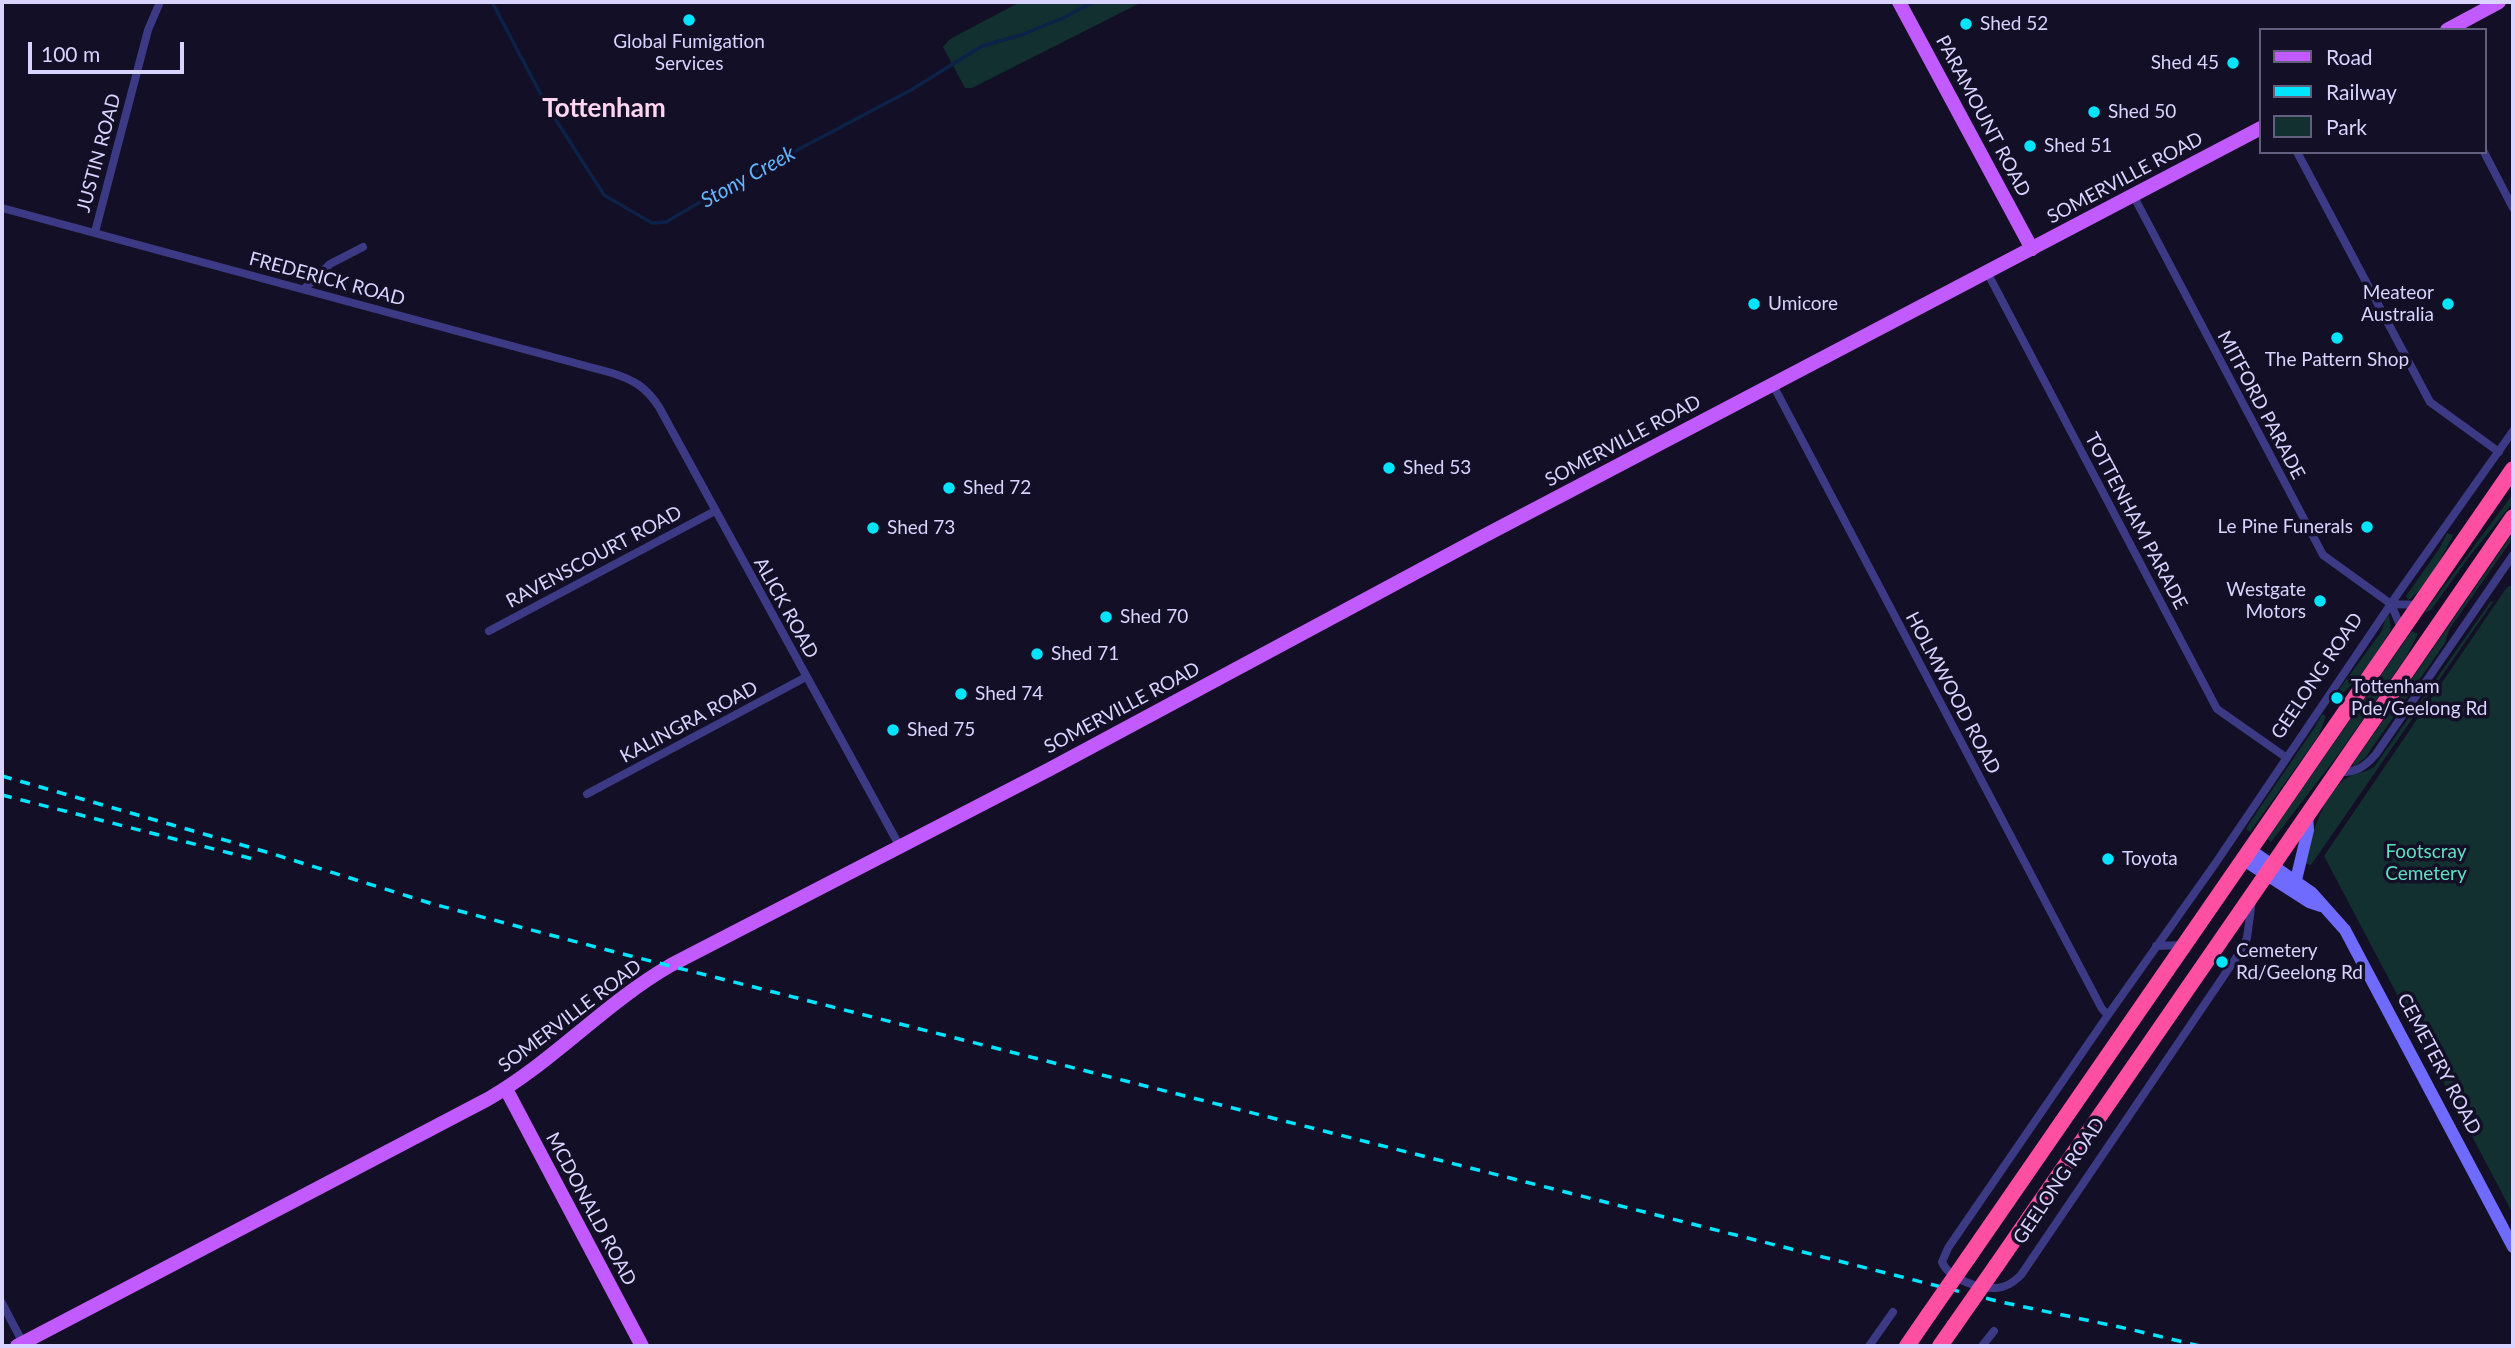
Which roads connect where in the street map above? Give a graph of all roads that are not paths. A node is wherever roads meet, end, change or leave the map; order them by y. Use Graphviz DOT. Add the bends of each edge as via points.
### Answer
graph roads {
  1 [pos="160,2"];
  2 [pos="1899,2"];
  3 [pos="2499,2"];
  4 [pos="2450,28"];
  5 [pos="2260,129"];
  6 [pos="2298,154"];
  7 [pos="2485,154"];
  8 [pos="2133,195"];
  9 [pos="2,208"];
  10 [pos="2513,208"];
  11 [pos="95,232"];
  12 [pos="362,247"];
  13 [pos="2032,249"];
  14 [pos="1987,272"];
  15 [pos="304,289"];
  16 [pos="1773,384"];
  17 [pos="643,386"];
  18 [pos="2513,431"];
  19 [pos="2499,452"];
  20 [pos="2513,469"];
  21 [pos="715,511"];
  22 [pos="2513,517"];
  23 [pos="2513,555"];
  24 [pos="2391,604"];
  25 [pos="2444,616"];
  26 [pos="2411,617"];
  27 [pos="489,631"];
  28 [pos="806,677"];
  29 [pos="2287,758"];
  30 [pos="2337,772"];
  31 [pos="587,794"];
  32 [pos="2306,815"];
  33 [pos="900,845"];
  34 [pos="2226,848"];
  35 [pos="2246,854"];
  36 [pos="2269,870"];
  37 [pos="2296,880"];
  38 [pos="2253,894"];
  39 [pos="2321,906"];
  40 [pos="2183,945"];
  41 [pos="2156,946"];
  42 [pos="2108,1015"];
  43 [pos="506,1089"];
  44 [pos="2513,1247"];
  45 [pos="2,1303"];
  46 [pos="1893,1312"];
  47 [pos="1994,1331"];
  48 [pos="20,1345"];
  49 [pos="642,1346"];
  50 [pos="1869,1346"];
  51 [pos="1907,1346"];
  52 [pos="1940,1346"];
  53 [pos="1982,1346"];
  1 -- 11 [label="street, JUSTIN ROAD" via="148,30"];
  2 -- 13 [label="main road, PARAMOUNT ROAD"];
  3 -- 4 [label="main road"];
  5 -- 8 [label="main road, SOMERVILLE ROAD"];
  6 -- 19 [label="street" via="2430,401"];
  7 -- 10 [label="street"];
  8 -- 13 [label="main road, SOMERVILLE ROAD"];
  8 -- 24 [label="street, MITFORD PARADE" via="2323,555"];
  9 -- 11 [label="street, FREDERICK ROAD"];
  11 -- 15 [label="street, FREDERICK ROAD"];
  12 -- 15 [label="street" via="330,264"];
  13 -- 14 [label="main road, SOMERVILLE ROAD"];
  14 -- 16 [label="main road, SOMERVILLE ROAD"];
  14 -- 29 [label="street, TOTTENHAM PARADE" via="2217,709"];
  15 -- 17 [label="street, FREDERICK ROAD" via="612,373"];
  16 -- 33 [label="main road, SOMERVILLE ROAD"];
  16 -- 42 [label="street, HOLMWOOD ROAD"];
  17 -- 21 [label="street, ALICK ROAD"];
  18 -- 19 [label="street, GEELONG ROAD"];
  19 -- 24 [label="street, GEELONG ROAD"];
  20 -- 26 [label="highway, GEELONG ROAD"];
  21 -- 27 [label="street, RAVENSCOURT ROAD"];
  21 -- 28 [label="street, ALICK ROAD"];
  22 -- 25 [label="highway, GEELONG ROAD"];
  23 -- 30 [label="street" via="2376,754 2361,769"];
  24 -- 26 [label="street"];
  24 -- 26 [label="street"];
  24 -- 29 [label="street, GEELONG ROAD"];
  25 -- 26 [label="highway" via="2418,622"];
  25 -- 30 [label="highway, GEELONG ROAD"];
  26 -- 35 [label="highway, GEELONG ROAD"];
  28 -- 31 [label="street, KALINGRA ROAD"];
  28 -- 33 [label="street, ALICK ROAD"];
  29 -- 34 [label="street, GEELONG ROAD"];
  30 -- 32 [label="highway, GEELONG ROAD"];
  32 -- 36 [label="highway, GEELONG ROAD"];
  32 -- 37 [label="street" via="2308,830"];
  33 -- 43 [label="main road, SOMERVILLE ROAD" via="664,969 624,994"];
  34 -- 35 [label="street, CEMETERY ROAD"];
  34 -- 41 [label="street, GEELONG ROAD"];
  35 -- 36 [label="street, CEMETERY ROAD"];
  35 -- 40 [label="highway, GEELONG ROAD"];
  36 -- 37 [label="street, CEMETERY ROAD"];
  36 -- 38 [label="highway, GEELONG ROAD"];
  36 -- 39 [label="street, CEMETERY ROAD" via="2309,902"];
  37 -- 39 [label="street, CEMETERY ROAD"];
  38 -- 42 [label="street, GEELONG ROAD" via="2245,944 2021,1275 1996,1288 1951,1274 1942,1262 1944,1254"];
  38 -- 52 [label="highway, GEELONG ROAD, bridge"];
  39 -- 44 [label="street, CEMETERY ROAD" via="2336,918 2355,946"];
  40 -- 41 [label="street"];
  40 -- 51 [label="highway, GEELONG ROAD, bridge"];
  41 -- 42 [label="street, GEELONG ROAD"];
  43 -- 48 [label="main road, SOMERVILLE ROAD"];
  43 -- 49 [label="main road, MCDONALD ROAD"];
  45 -- 48 [label="street"];
  46 -- 50 [label="street"];
  47 -- 53 [label="street"];
}
